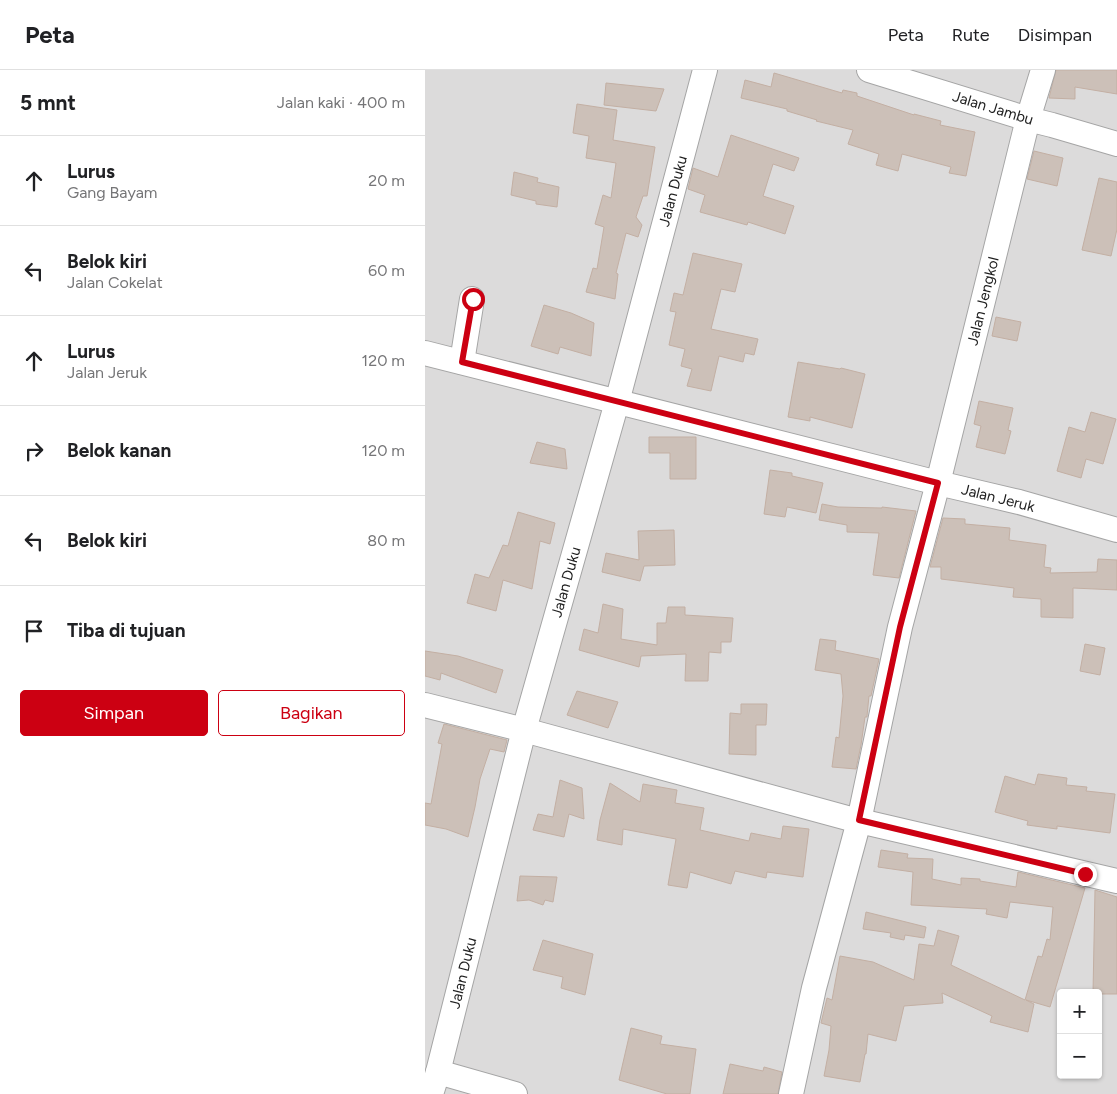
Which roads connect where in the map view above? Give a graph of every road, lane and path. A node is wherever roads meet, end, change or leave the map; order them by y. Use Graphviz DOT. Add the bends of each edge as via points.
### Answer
graph roads {
  1 [pos="705,70"];
  2 [pos="869,70"];
  3 [pos="1043,70"];
  4 [pos="1028,120"];
  5 [pos="1117,144"];
  6 [pos="473,299"];
  7 [pos="425,353"];
  8 [pos="462,362"];
  9 [pos="617,402"];
  10 [pos="938,483"];
  11 [pos="1117,530"];
  12 [pos="425,705"];
  13 [pos="524,730"];
  14 [pos="859,820"];
  15 [pos="1117,881"];
  16 [pos="435,1083"];
  17 [pos="515,1094"];
  18 [pos="791,1094"];
  1 -- 9 [label="street, Jalan Duku"];
  2 -- 4 [label="street, Jalan Jambu"];
  3 -- 4 [label="street, Jalan Jengkol"];
  4 -- 5 [label="street, Jalan Jambu"];
  4 -- 10 [label="street, Jalan Jengkol"];
  6 -- 8 [label="street"];
  7 -- 8 [label="street, Jalan Jeruk"];
  8 -- 9 [label="street, Jalan Jeruk"];
  9 -- 10 [label="street, Jalan Jeruk"];
  9 -- 13 [label="street, Jalan Duku"];
  10 -- 11 [label="street, Jalan Jeruk"];
  10 -- 14 [label="street, Jalan Jengkol" via="900,627"];
  12 -- 13 [label="street"];
  13 -- 14 [label="street"];
  13 -- 16 [label="street, Jalan Duku"];
  14 -- 15 [label="street"];
  14 -- 18 [label="street, Jalan Jengkol" via="814,988"];
  16 -- 17 [label="street"];
}
